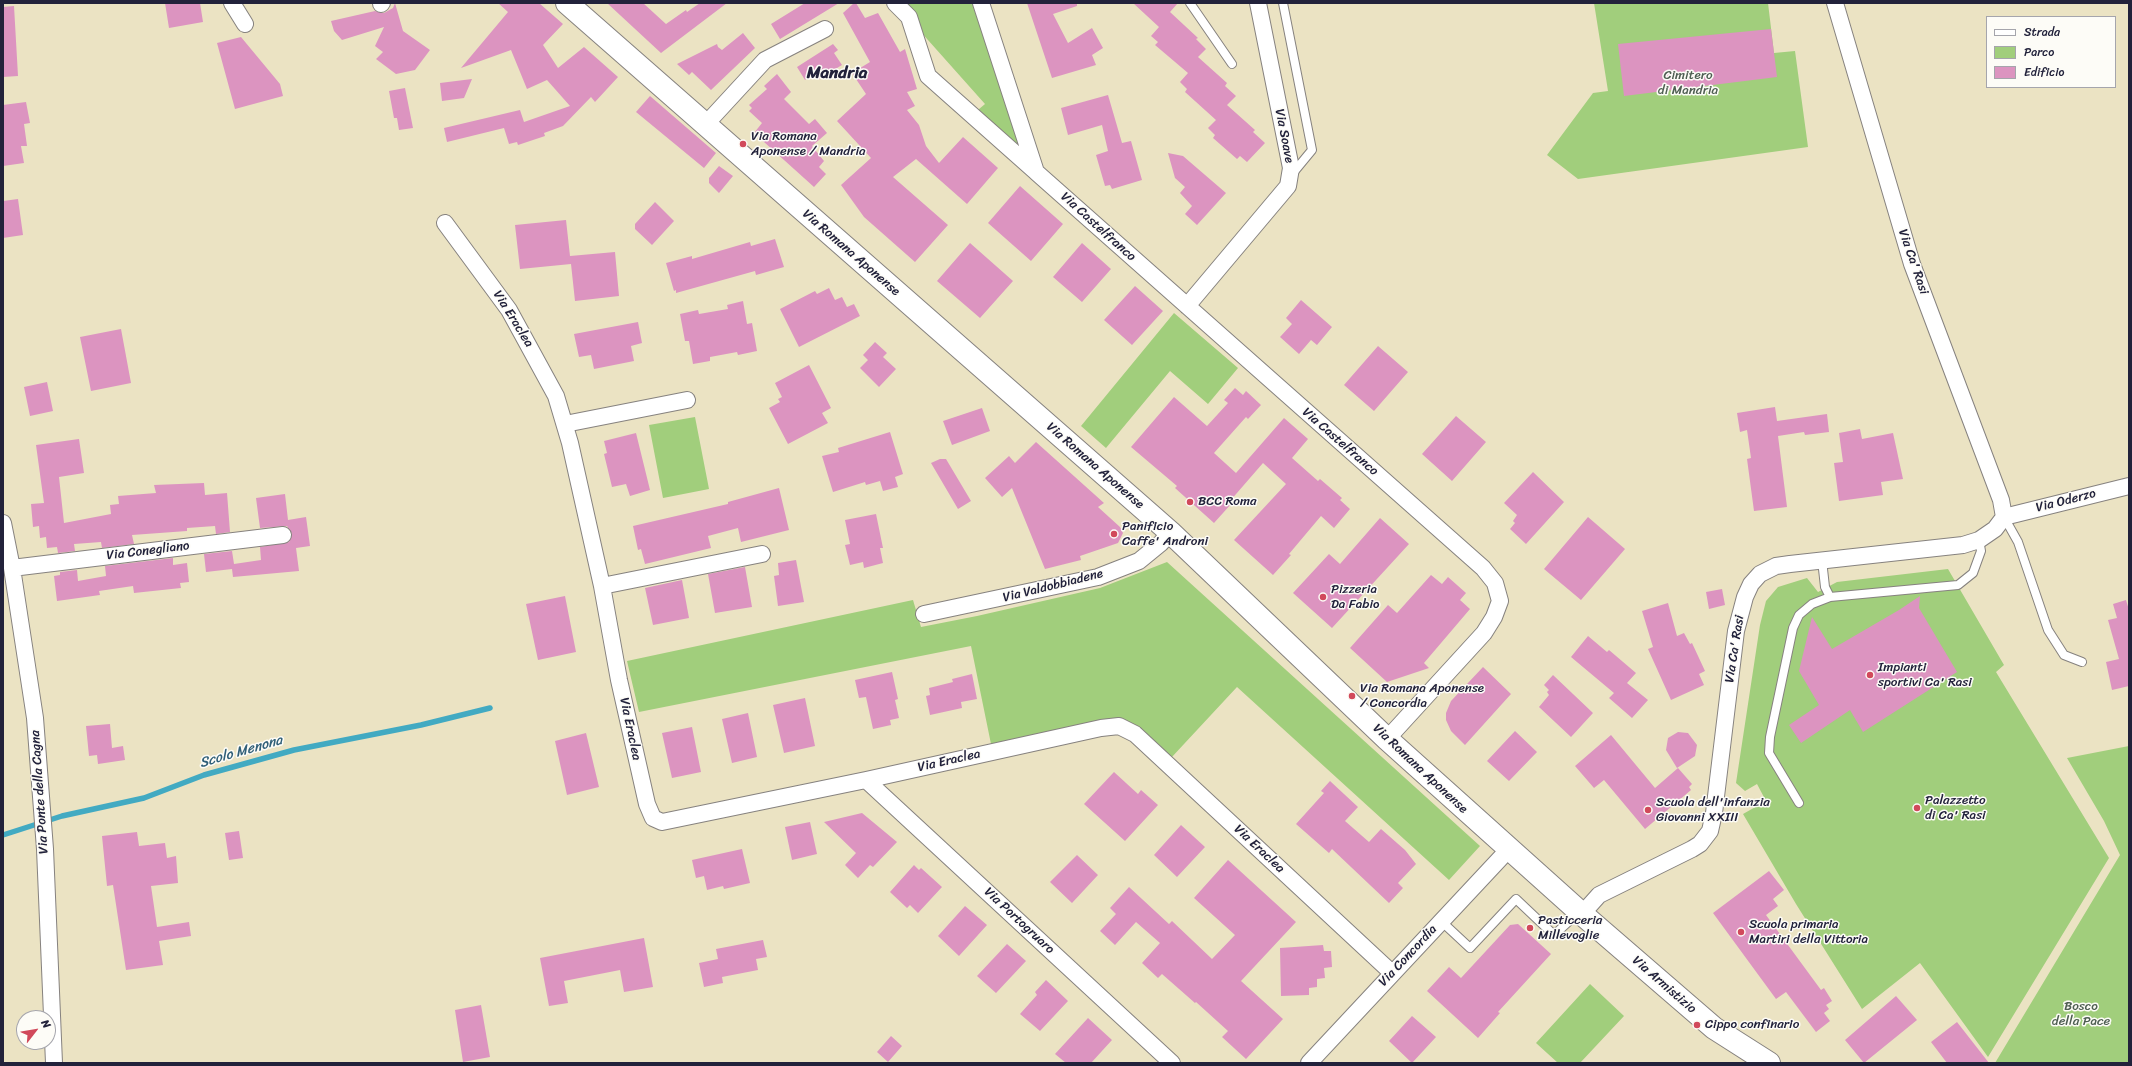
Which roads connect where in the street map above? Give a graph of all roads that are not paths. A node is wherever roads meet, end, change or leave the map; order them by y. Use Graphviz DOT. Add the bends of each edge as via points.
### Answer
graph roads {
  1 [pos="232,3"];
  2 [pos="567,3"];
  3 [pos="895,3"];
  4 [pos="981,3"];
  5 [pos="1190,3"];
  6 [pos="1258,3"];
  7 [pos="1283,3"];
  8 [pos="1834,3"];
  9 [pos="245,24"];
  10 [pos="825,29"];
  11 [pos="1232,64"];
  12 [pos="706,124"];
  13 [pos="1036,172"];
  14 [pos="1290,177"];
  15 [pos="445,223"];
  16 [pos="1187,306"];
  17 [pos="688,400"];
  18 [pos="565,424"];
  19 [pos="2129,486"];
  20 [pos="2004,517"];
  21 [pos="3,523"];
  22 [pos="1170,532"];
  23 [pos="283,535"];
  24 [pos="1979,540"];
  25 [pos="762,554"];
  26 [pos="1822,560"];
  27 [pos="12,568"];
  28 [pos="602,586"];
  29 [pos="1830,597"];
  30 [pos="924,614"];
  31 [pos="2082,662"];
  32 [pos="1387,739"];
  33 [pos="866,780"];
  34 [pos="1799,803"];
  35 [pos="1509,850"];
  36 [pos="1581,913"];
  37 [pos="1442,921"];
  38 [pos="1392,973"];
  39 [pos="54,1063"];
  40 [pos="1172,1063"];
  41 [pos="1309,1063"];
  42 [pos="1769,1063"];
  1 -- 9 [label="street"];
  2 -- 12 [label="street, Via Romana Aponense"];
  3 -- 13 [label="street, Via Castelfranco" via="909,17 928,76"];
  4 -- 13 [label="street"];
  5 -- 11 [label="lane"];
  6 -- 14 [label="street, Via Soave" via="1291,168"];
  7 -- 14 [label="lane" via="1312,150"];
  8 -- 20 [label="street, Via Ca' Rasi" via="1912,264 2002,500"];
  10 -- 12 [label="street" via="765,60"];
  12 -- 22 [label="street, Via Romana Aponense"];
  13 -- 16 [label="street, Via Castelfranco"];
  14 -- 16 [label="street, Via Soave" via="1288,186"];
  15 -- 18 [label="street, Via Eraclea" via="509,310 556,396"];
  16 -- 32 [label="street, Via Castelfranco" via="1483,568 1495,583 1500,601 1494,618"];
  17 -- 18 [label="street"];
  18 -- 28 [label="street, Via Eraclea"];
  19 -- 20 [label="street, Via Oderzo"];
  20 -- 24 [label="street, Via Ca' Rasi" via="1995,530"];
  20 -- 31 [label="lane, Via Ca' Rasi" via="2018,542 2048,630 2064,654"];
  21 -- 27 [label="street, Via Ponte della Cagna"];
  22 -- 30 [label="street, Via Valdobbiadene" via="1139,561 1098,577"];
  22 -- 32 [label="street, Via Romana Aponense"];
  23 -- 27 [label="street, Via Conegliano"];
  24 -- 26 [label="street, Via Ca' Rasi" via="1963,545"];
  24 -- 29 [label="lane" via="1981,551 1973,573 1958,585"];
  25 -- 28 [label="street"];
  26 -- 29 [label="lane" via="1825,587"];
  26 -- 36 [label="street, Via Ca' Rasi" via="1776,566 1760,574 1751,584 1745,598 1736,631 1714,813 1706,837 1692,849 1599,895"];
  27 -- 39 [label="street, Via Ponte della Cagna" via="35,718 43,820"];
  28 -- 33 [label="street, Via Eraclea" via="619,680 645,797 653,818 662,822"];
  29 -- 34 [label="lane" via="1812,604 1799,615 1793,628 1770,737 1769,752"];
  32 -- 35 [label="street, Via Romana Aponense"];
  33 -- 38 [label="street, Via Eraclea" via="1093,729 1119,726 1136,734"];
  33 -- 40 [label="street, Via Portogruaro"];
  35 -- 36 [label="street, Via Romana Aponense"];
  35 -- 37 [label="street, Via Concordia"];
  36 -- 37 [label="lane" via="1554,935 1516,899 1470,948"];
  36 -- 42 [label="street, Via Armistizio" via="1714,1028"];
  37 -- 38 [label="street, Via Concordia"];
  38 -- 41 [label="street, Via Concordia"];
}
